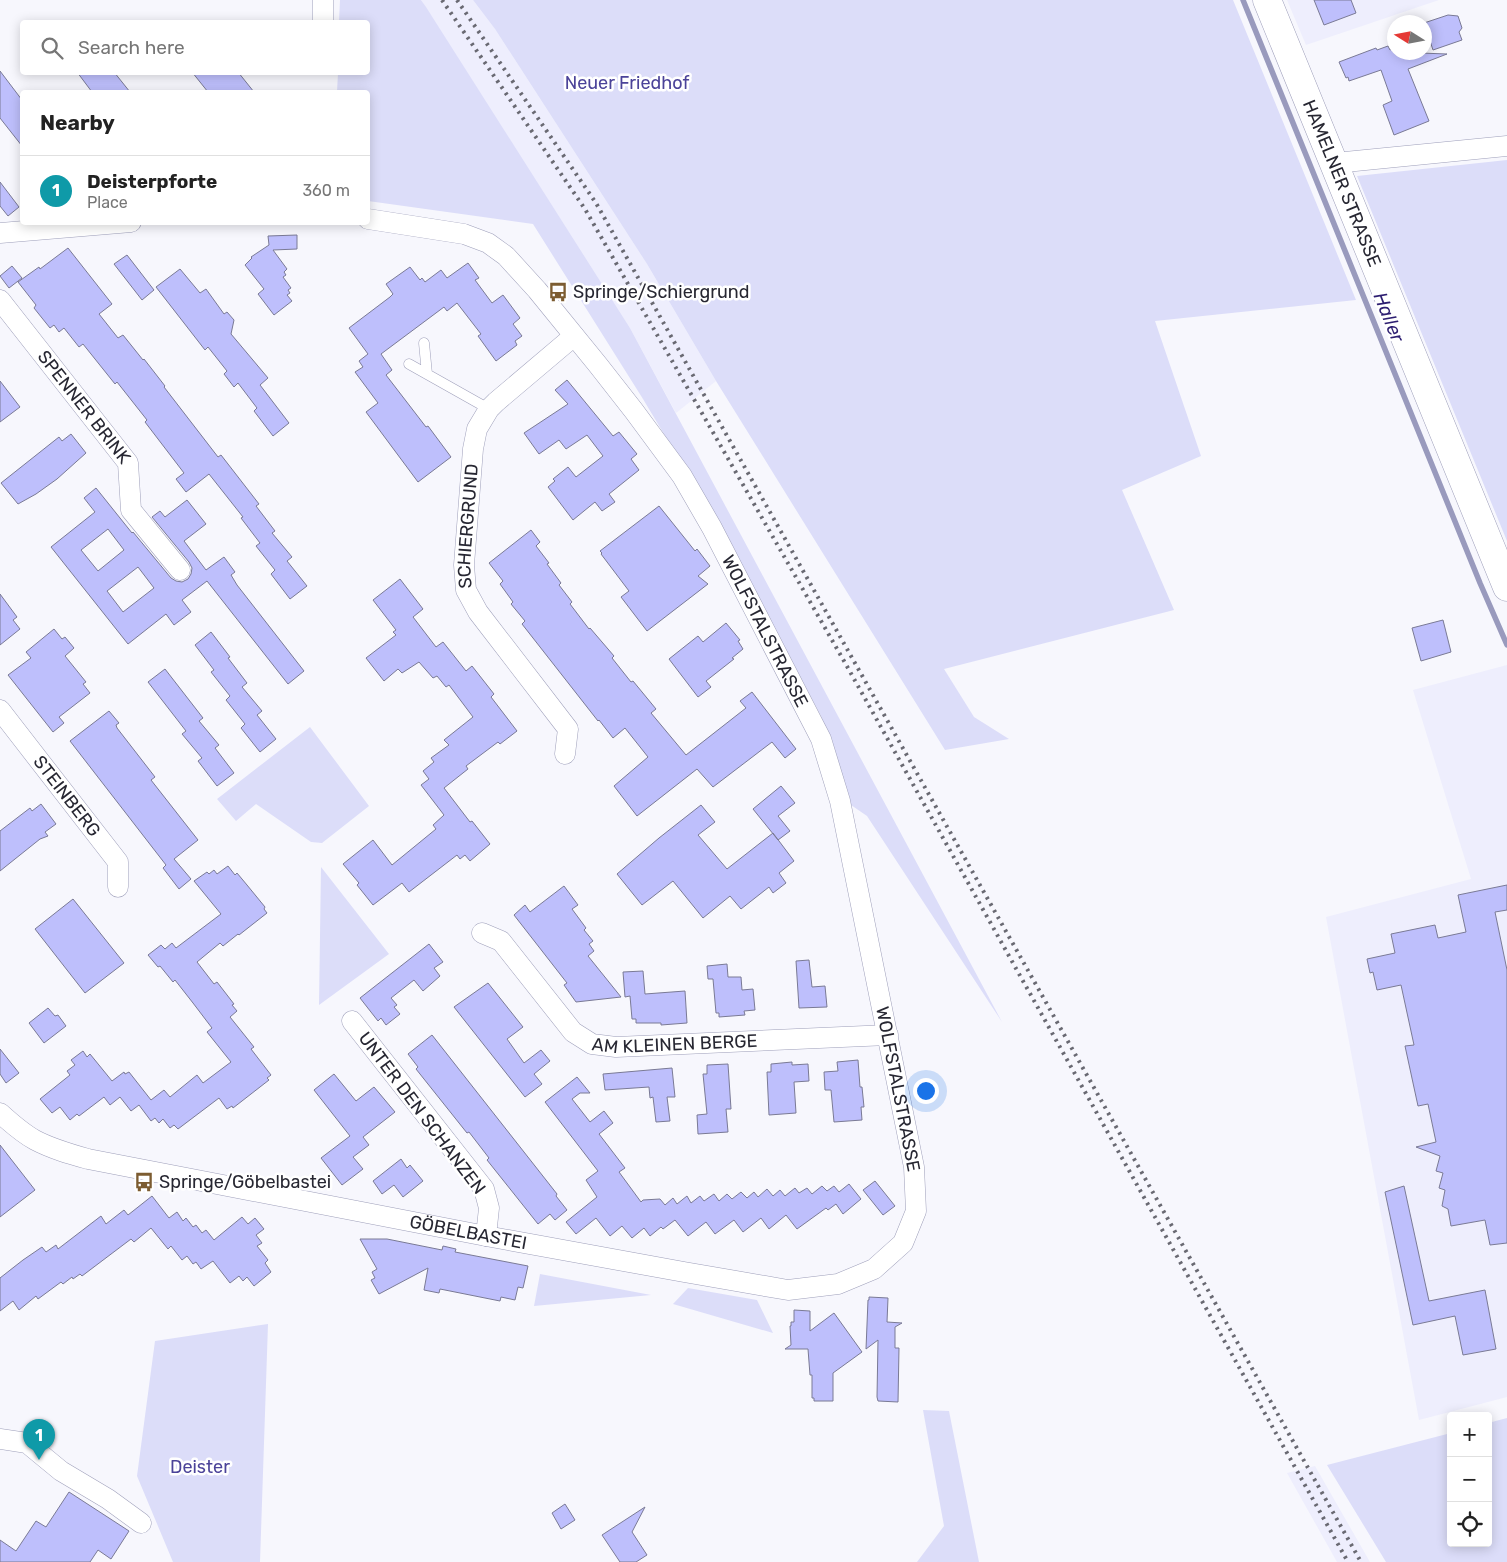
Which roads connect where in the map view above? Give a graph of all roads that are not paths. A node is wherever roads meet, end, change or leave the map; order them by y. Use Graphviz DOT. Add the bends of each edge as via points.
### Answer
graph roads {
  1 [pos="324,0"];
  2 [pos="1267,0"];
  3 [pos="323,20"];
  4 [pos="1507,146"];
  5 [pos="1335,163"];
  6 [pos="370,219"];
  7 [pos="95,225"];
  8 [pos="0,233"];
  9 [pos="0,300"];
  10 [pos="574,336"];
  11 [pos="424,343"];
  12 [pos="409,364"];
  13 [pos="427,374"];
  14 [pos="489,409"];
  15 [pos="180,570"];
  16 [pos="1507,587"];
  17 [pos="0,710"];
  18 [pos="564,754"];
  19 [pos="118,887"];
  20 [pos="482,933"];
  21 [pos="352,1021"];
  22 [pos="888,1036"];
  23 [pos="0,1113"];
  24 [pos="916,1211"];
  25 [pos="486,1236"];
  26 [pos="0,1439"];
  27 [pos="141,1523"];
  1 -- 3 [label="street"];
  2 -- 5 [label="street, HAMELNER STRASSE"];
  4 -- 5 [label="street"];
  5 -- 16 [label="street, HAMELNER STRASSE"];
  6 -- 10 [label="street, WOLFSTALSTRASSE" via="464,234 488,243 537,290"];
  7 -- 8 [label="street"];
  9 -- 15 [label="street, SPENNER BRINK" via="128,463 131,510"];
  10 -- 14 [label="street, SCHIERGRUND"];
  10 -- 22 [label="street, WOLFSTALSTRASSE" via="682,476 821,739 840,801"];
  11 -- 13 [label="lane"];
  12 -- 13 [label="lane"];
  13 -- 14 [label="lane"];
  14 -- 18 [label="street, SCHIERGRUND" via="477,429 473,449 464,565 466,590 478,612 568,729"];
  17 -- 19 [label="street, STEINBERG" via="118,862"];
  20 -- 22 [label="street, AM KLEINEN BERGE" via="500,941 573,1032 592,1044 616,1047"];
  21 -- 25 [label="street, UNTER DEN SCHANZEN" via="484,1189 489,1208"];
  22 -- 24 [label="street, WOLFSTALSTRASSE" via="914,1167"];
  23 -- 25 [label="street, GÖBELBASTEI" via="35,1140 88,1159"];
  24 -- 25 [label="street, GÖBELBASTEI" via="903,1243 874,1269 838,1284 788,1290"];
  26 -- 27 [label="street" via="27,1443 61,1471"];
}
